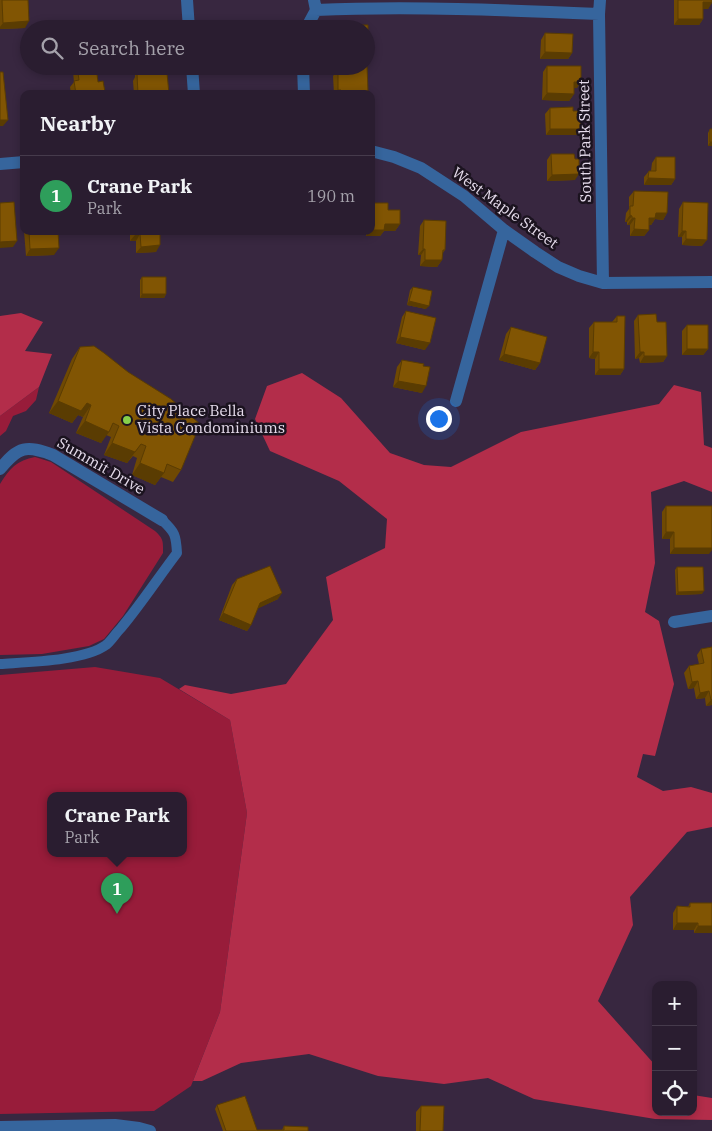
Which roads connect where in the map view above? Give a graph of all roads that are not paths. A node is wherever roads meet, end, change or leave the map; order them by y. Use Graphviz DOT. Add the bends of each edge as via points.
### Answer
graph roads {
  1 [pos="188,0"];
  2 [pos="600,0"];
  3 [pos="315,5"];
  4 [pos="599,14"];
  5 [pos="189,20"];
  6 [pos="310,20"];
  7 [pos="193,75"];
  8 [pos="303,75"];
  9 [pos="194,90"];
  10 [pos="304,90"];
  11 [pos="375,152"];
  12 [pos="20,162"];
  13 [pos="0,164"];
  14 [pos="504,230"];
  15 [pos="603,282"];
  16 [pos="712,282"];
  17 [pos="456,401"];
  18 [pos="0,469"];
  19 [pos="162,520"];
  20 [pos="712,616"];
  21 [pos="674,622"];
  22 [pos="0,664"];
  23 [pos="0,1127"];
  24 [pos="14,1129"];
  25 [pos="150,1131"];
  1 -- 5 [label="street"];
  2 -- 4 [label="street, South Park Street"];
  3 -- 4 [label="street"];
  3 -- 6 [label="street"];
  4 -- 15 [label="street, South Park Street"];
  7 -- 9 [label="street"];
  8 -- 10 [label="street"];
  11 -- 14 [label="street, West Maple Street" via="421,168 464,196"];
  12 -- 13 [label="street"];
  14 -- 15 [label="street, West Maple Street" via="558,267"];
  14 -- 17 [label="street"];
  15 -- 16 [label="street, West Maple Street"];
  18 -- 19 [label="street, Summit Drive" via="23,449 36,449 53,455"];
  19 -- 22 [label="lane" via="173,530 176,553 106,645 90,653 43,662"];
  20 -- 21 [label="street"];
  23 -- 24 [label="street"];
  24 -- 25 [label="street" via="115,1125"];
}
